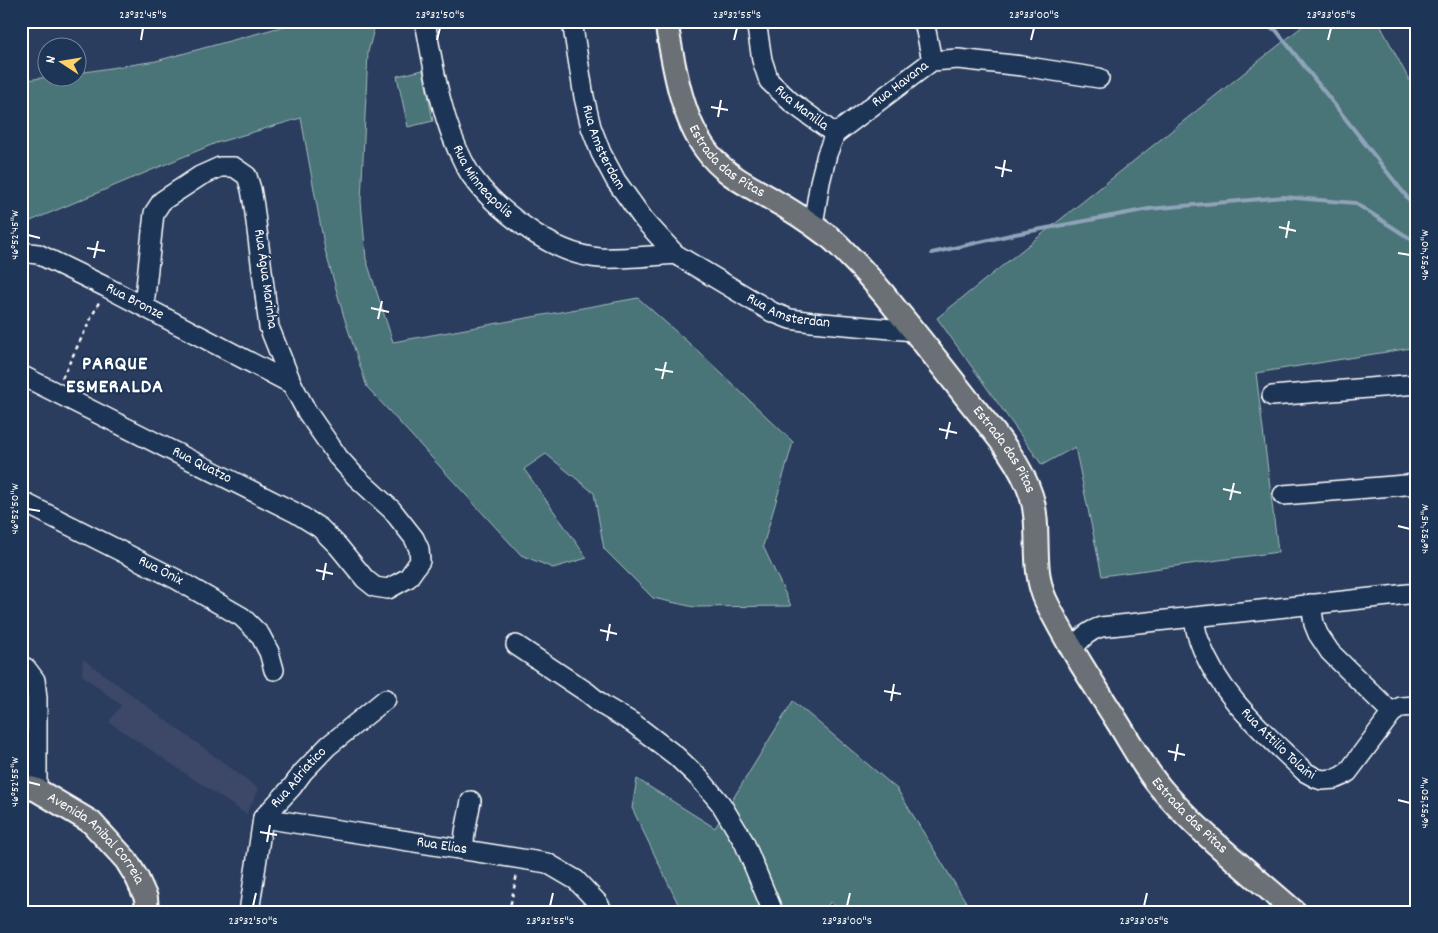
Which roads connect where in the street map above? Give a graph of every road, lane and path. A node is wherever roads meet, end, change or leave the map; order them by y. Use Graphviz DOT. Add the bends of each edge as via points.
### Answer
graph roads {
  1 [pos="425,21"];
  2 [pos="572,21"];
  3 [pos="666,21"];
  4 [pos="756,21"];
  5 [pos="924,21"];
  6 [pos="932,61"];
  7 [pos="1099,78"];
  8 [pos="835,134"];
  9 [pos="644,220"];
  10 [pos="813,225"];
  11 [pos="21,252"];
  12 [pos="675,254"];
  13 [pos="628,257"];
  14 [pos="106,287"];
  15 [pos="144,306"];
  16 [pos="269,326"];
  17 [pos="914,331"];
  18 [pos="246,359"];
  19 [pos="24,381"];
  20 [pos="292,384"];
  21 [pos="1417,384"];
  22 [pos="56,392"];
  23 [pos="1272,396"];
  24 [pos="1417,484"];
  25 [pos="1283,495"];
  26 [pos="21,501"];
  27 [pos="365,579"];
  28 [pos="1417,593"];
  29 [pos="1311,604"];
  30 [pos="1194,617"];
  31 [pos="516,645"];
  32 [pos="1073,650"];
  33 [pos="21,666"];
  34 [pos="274,670"];
  35 [pos="386,699"];
  36 [pos="1417,706"];
  37 [pos="1392,713"];
  38 [pos="29,788"];
  39 [pos="471,801"];
  40 [pos="263,818"];
  41 [pos="463,850"];
  42 [pos="520,858"];
  43 [pos="147,912"];
  44 [pos="248,912"];
  45 [pos="509,912"];
  46 [pos="604,912"];
  47 [pos="773,912"];
  48 [pos="1295,912"];
  1 -- 13 [label="street, Rua Minneapolis" via="446,120 473,179 515,219 559,248 599,258"];
  2 -- 9 [label="street, Rua Amsterdam" via="591,127 616,181"];
  3 -- 10 [label="main road, Estrada das Pitas" via="682,97 693,129 705,149 722,169"];
  4 -- 8 [label="street, Rua Manilla" via="769,81 791,102"];
  5 -- 6 [label="street"];
  6 -- 7 [label="street, Rua Havana" via="968,60"];
  6 -- 8 [label="street, Rua Havana"];
  8 -- 10 [label="street" via="826,154"];
  9 -- 12 [label="street, Rua Amsterdam"];
  9 -- 13 [label="street" via="644,234"];
  10 -- 17 [label="main road, Estrada das Pitas" via="829,236 863,270"];
  11 -- 14 [label="street, Rua Bronze" via="38,254"];
  12 -- 13 [label="street, Rua Minneapolis"];
  12 -- 17 [label="street, Rua Amsterdan" via="772,312 790,319"];
  14 -- 15 [label="street, Rua Bronze"];
  14 -- 22 [label="path"];
  15 -- 16 [label="street, Rua Água Marinha" via="154,213 162,201 200,176 220,166 234,167 247,176 251,189"];
  15 -- 18 [label="street, Rua Bronze"];
  16 -- 18 [label="street" via="264,348"];
  16 -- 20 [label="street, Rua Água Marinha"];
  17 -- 32 [label="main road, Estrada das Pitas" via="1003,443 1024,476 1032,498 1039,578 1045,598"];
  18 -- 20 [label="street, Rua Bronze"];
  19 -- 22 [label="street, Rua Quatzo"];
  20 -- 27 [label="street, Rua Água Marinha" via="338,457 392,510 419,549 420,561 408,578 388,589 375,587"];
  21 -- 23 [label="street"];
  22 -- 27 [label="street, Rua Quatzo" via="296,513 320,528"];
  24 -- 25 [label="street"];
  26 -- 34 [label="street, Rua Ônix" via="176,579 242,617 260,635"];
  28 -- 29 [label="street"];
  29 -- 30 [label="street"];
  29 -- 37 [label="street" via="1314,624 1330,652"];
  30 -- 32 [label="street" via="1101,627 1084,636"];
  30 -- 37 [label="street, Rua Attilio Tolaini" via="1205,654 1232,698 1305,772 1316,778 1335,779 1348,772"];
  31 -- 47 [label="street" via="633,723 700,779 721,804 744,842"];
  32 -- 48 [label="main road, Estrada das Pitas" via="1163,791 1194,824"];
  33 -- 38 [label="street" via="35,680 37,698"];
  35 -- 40 [label="street, Rua Adriatico" via="328,746"];
  36 -- 37 [label="street" via="1401,707"];
  38 -- 43 [label="main road, Avenida Anibal Correia" via="91,822 126,860 146,898"];
  39 -- 41 [label="street"];
  40 -- 41 [label="street, Rua Elias"];
  40 -- 44 [label="street, Rua Adriatico"];
  41 -- 42 [label="street, Rua Elias"];
  42 -- 45 [label="path"];
  42 -- 46 [label="street, Rua Elias" via="547,864 576,880"];
}
